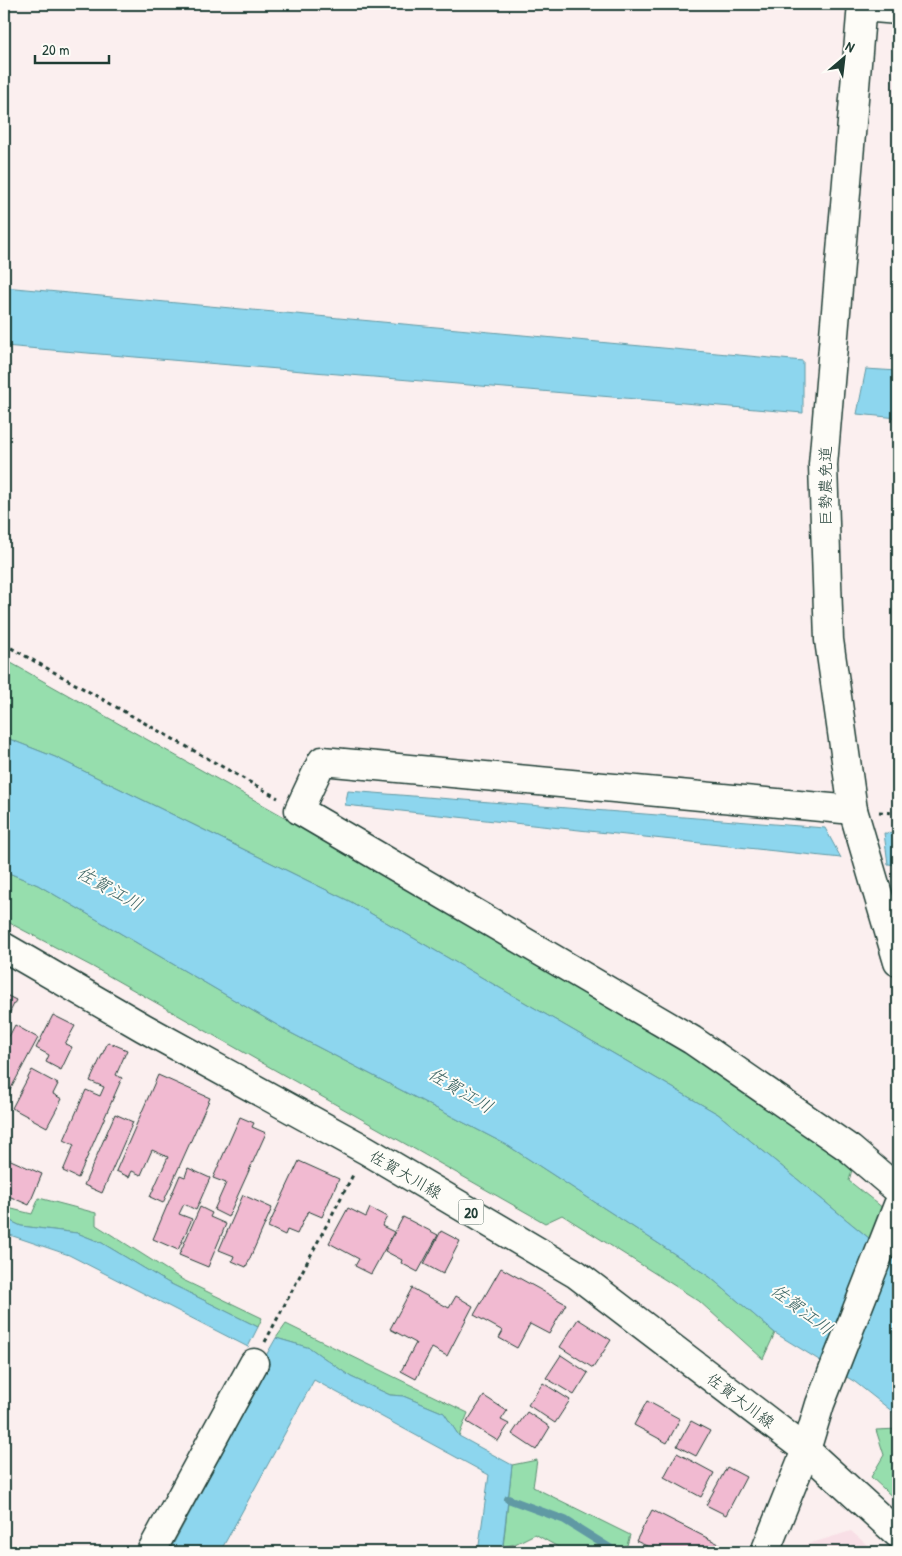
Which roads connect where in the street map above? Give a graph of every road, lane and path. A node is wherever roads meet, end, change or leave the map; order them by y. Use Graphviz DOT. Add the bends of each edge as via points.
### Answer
graph roads {
  1 [pos="862,5"];
  2 [pos="898,10"];
  3 [pos="4,644"];
  4 [pos="299,810"];
  5 [pos="853,810"];
  6 [pos="4,947"];
  7 [pos="898,962"];
  8 [pos="366,1150"];
  9 [pos="898,1201"];
  10 [pos="254,1362"];
  11 [pos="806,1450"];
  12 [pos="898,1534"];
  13 [pos="151,1552"];
  14 [pos="766,1552"];
  1 -- 2 [label="street"];
  1 -- 5 [label="street, 巨勢農免道" via="823,466 829,640"];
  3 -- 4 [label="path"];
  4 -- 5 [label="street" via="322,760"];
  4 -- 9 [label="street" via="692,1040 850,1149"];
  5 -- 7 [label="street, 巨勢農免道"];
  6 -- 8 [label="street, 佐賀大川線 / 20"];
  8 -- 10 [label="path"];
  8 -- 11 [label="street, 佐賀大川線 / 20" via="576,1274"];
  9 -- 11 [label="street" via="820,1404"];
  10 -- 13 [label="street"];
  11 -- 12 [label="street, 佐賀大川線 / 20"];
  11 -- 14 [label="street"];
}
